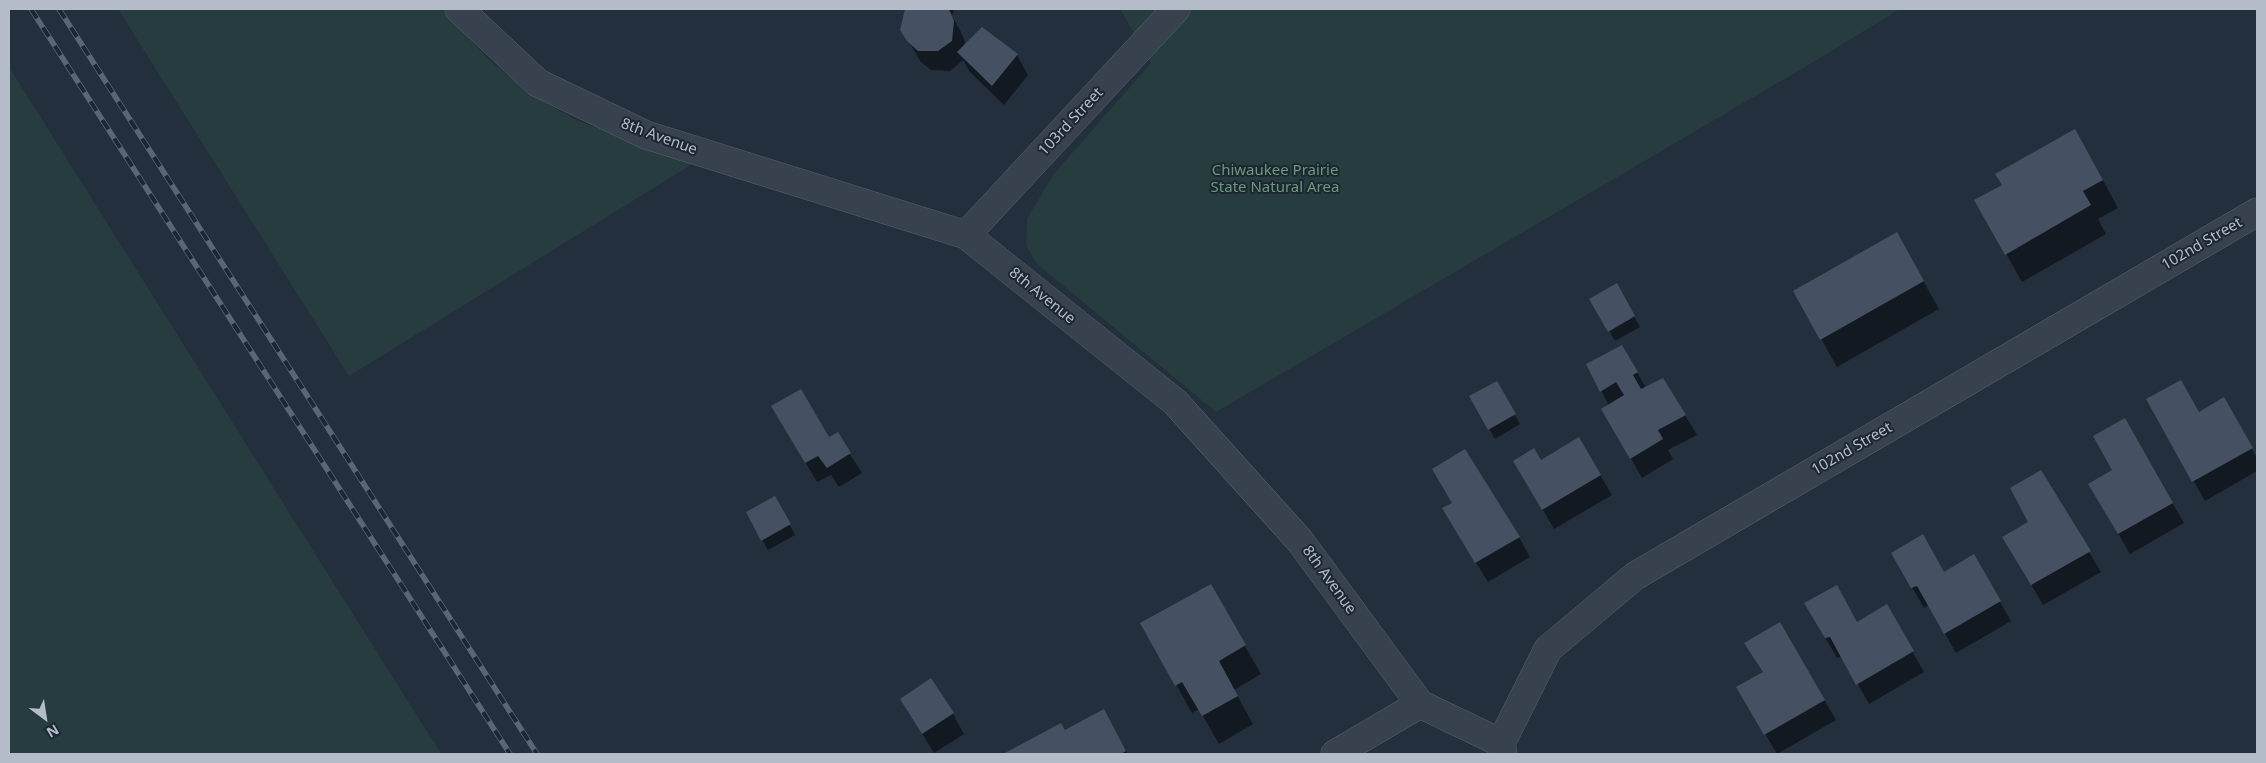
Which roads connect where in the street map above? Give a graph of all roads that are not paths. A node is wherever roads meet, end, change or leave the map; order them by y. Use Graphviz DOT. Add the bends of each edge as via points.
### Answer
graph roads {
  1 [pos="459,9"];
  2 [pos="1176,9"];
  3 [pos="2257,212"];
  4 [pos="966,235"];
  5 [pos="1420,704"];
  6 [pos="1502,748"];
  7 [pos="1335,754"];
  1 -- 4 [label="street, 8th Avenue" via="538,83 646,135"];
  2 -- 4 [label="street, 103rd Street"];
  3 -- 6 [label="street, 102nd Street" via="1635,576 1548,649"];
  4 -- 5 [label="street, 8th Avenue" via="1175,402 1300,541"];
  5 -- 6 [label="street, 8th Avenue"];
  5 -- 7 [label="street"];
}
